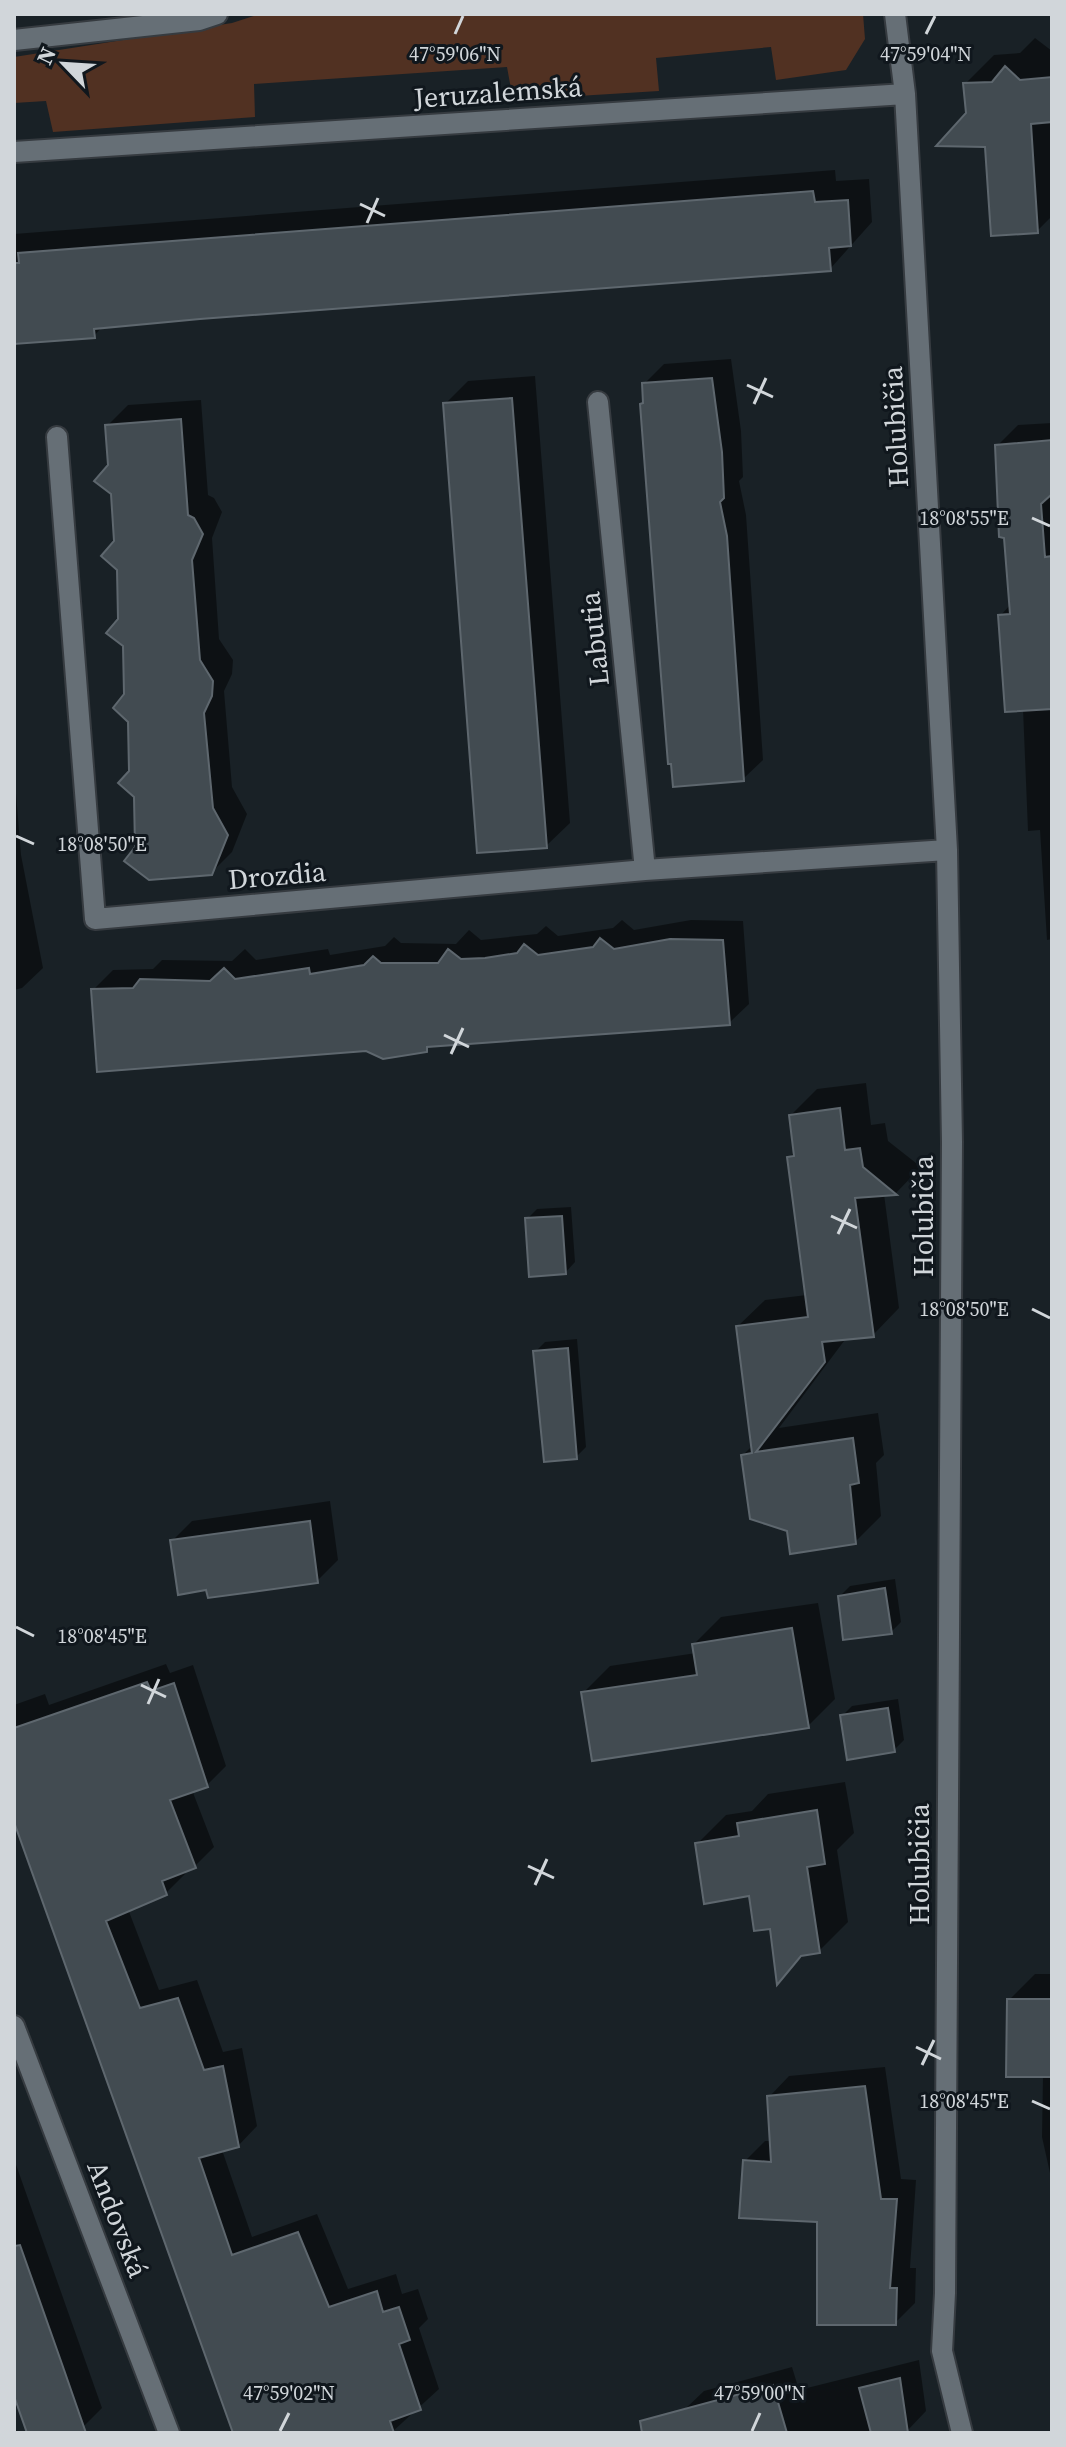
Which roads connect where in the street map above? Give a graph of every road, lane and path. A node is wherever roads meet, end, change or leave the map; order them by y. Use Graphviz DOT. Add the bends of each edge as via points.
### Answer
graph roads {
  1 [pos="217,14"];
  2 [pos="895,14"];
  3 [pos="14,40"];
  4 [pos="905,94"];
  5 [pos="14,152"];
  6 [pos="598,402"];
  7 [pos="57,437"];
  8 [pos="947,850"];
  9 [pos="645,870"];
  10 [pos="14,2026"];
  11 [pos="169,2433"];
  12 [pos="962,2433"];
  1 -- 3 [label="street"];
  2 -- 4 [label="street"];
  4 -- 5 [label="street, Jeruzalemská"];
  4 -- 8 [label="street, Holubičia"];
  6 -- 9 [label="street, Labutia"];
  7 -- 9 [label="street, Drozdia" via="95,919"];
  8 -- 9 [label="street, Drozdia"];
  8 -- 12 [label="street, Holubičia" via="952,1158 942,2351"];
  10 -- 11 [label="street, Andovská"];
}
